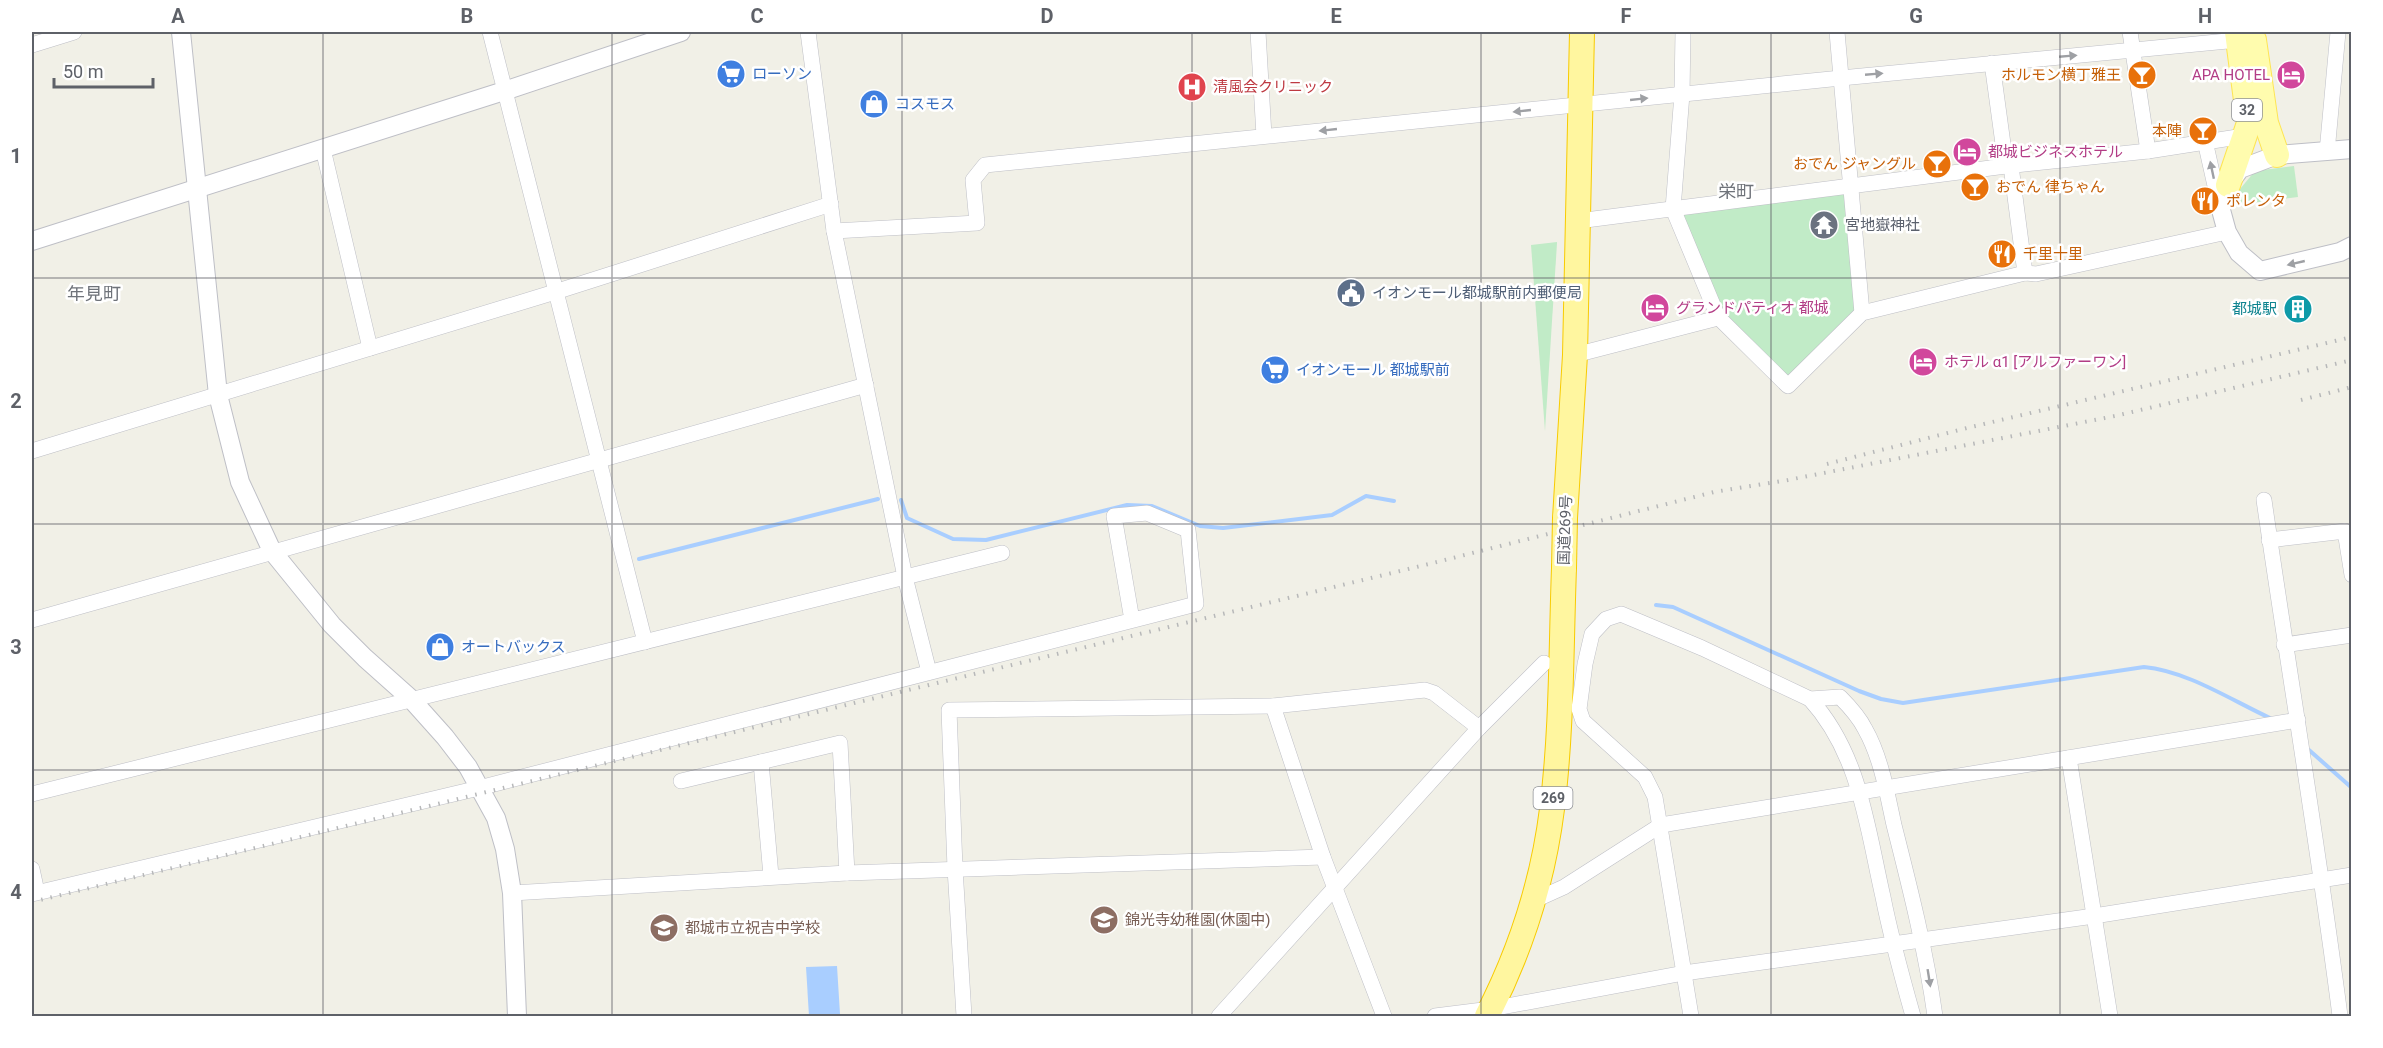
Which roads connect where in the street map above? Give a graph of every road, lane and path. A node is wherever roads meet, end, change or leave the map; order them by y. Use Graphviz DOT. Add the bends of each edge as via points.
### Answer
graph roads {
  1 [pos="74,32"];
  2 [pos="181,32"];
  3 [pos="490,32"];
  4 [pos="681,32"];
  5 [pos="808,32"];
  6 [pos="1258,32"];
  7 [pos="1582,32"];
  8 [pos="1683,32"];
  9 [pos="1837,32"];
  10 [pos="2130,32"];
  11 [pos="2338,32"];
  12 [pos="2243,34"];
  13 [pos="32,45"];
  14 [pos="2132,50"];
  15 [pos="1992,63"];
  16 [pos="1841,78"];
  17 [pos="504,91"];
  18 [pos="1682,94"];
  19 [pos="1580,105"];
  20 [pos="1264,136"];
  21 [pos="2244,136"];
  22 [pos="2205,141"];
  23 [pos="323,148"];
  24 [pos="2352,149"];
  25 [pos="2148,151"];
  26 [pos="2327,152"];
  27 [pos="2277,155"];
  28 [pos="2008,166"];
  29 [pos="1851,187"];
  30 [pos="197,188"];
  31 [pos="2223,192"];
  32 [pos="831,204"];
  33 [pos="1673,209"];
  34 [pos="1578,221"];
  35 [pos="834,231"];
  36 [pos="2227,232"];
  37 [pos="32,241"];
  38 [pos="2352,246"];
  39 [pos="2025,273"];
  40 [pos="555,292"];
  41 [pos="1862,313"];
  42 [pos="1718,318"];
  43 [pos="370,348"];
  44 [pos="1575,355"];
  45 [pos="866,385"];
  46 [pos="218,395"];
  47 [pos="32,451"];
  48 [pos="598,460"];
  49 [pos="2264,500"];
  50 [pos="2270,540"];
  51 [pos="272,551"];
  52 [pos="1002,553"];
  53 [pos="2352,575"];
  54 [pos="905,577"];
  55 [pos="32,620"];
  56 [pos="1132,620"];
  57 [pos="2352,635"];
  58 [pos="645,642"];
  59 [pos="2284,645"];
  60 [pos="1544,663"];
  61 [pos="929,672"];
  62 [pos="411,699"];
  63 [pos="1810,699"];
  64 [pos="1273,706"];
  65 [pos="2298,720"];
  66 [pos="1479,728"];
  67 [pos="2069,758"];
  68 [pos="761,762"];
  69 [pos="681,781"];
  70 [pos="1885,787"];
  71 [pos="478,788"];
  72 [pos="1860,792"];
  73 [pos="32,794"];
  74 [pos="1661,825"];
  75 [pos="1323,858"];
  76 [pos="955,868"];
  77 [pos="32,869"];
  78 [pos="847,873"];
  79 [pos="2352,875"];
  80 [pos="771,876"];
  81 [pos="2322,879"];
  82 [pos="1335,887"];
  83 [pos="34,893"];
  84 [pos="512,893"];
  85 [pos="1533,901"];
  86 [pos="2094,916"];
  87 [pos="1922,939"];
  88 [pos="1893,944"];
  89 [pos="1684,972"];
  90 [pos="1489,1013"];
  91 [pos="517,1017"];
  92 [pos="964,1017"];
  93 [pos="1219,1017"];
  94 [pos="1384,1017"];
  95 [pos="1435,1017"];
  96 [pos="1691,1017"];
  97 [pos="1914,1017"];
  98 [pos="1935,1017"];
  99 [pos="2110,1017"];
  100 [pos="2340,1017"];
  1 -- 13 [label="street"];
  2 -- 30 [label="street"];
  3 -- 17 [label="street"];
  4 -- 17 [label="street"];
  5 -- 32 [label="street"];
  6 -- 20 [label="street"];
  7 -- 19 [label="highway, 国道269号 / 269"];
  8 -- 18 [label="street"];
  9 -- 16 [label="street"];
  10 -- 14 [label="street"];
  11 -- 26 [label="street"];
  12 -- 14 [label="street"];
  12 -- 21 [label="main road, 32" via="2248,123"];
  12 -- 27 [label="main road, 32"];
  15 -- 14 [label="street, one-way"];
  14 -- 25 [label="street"];
  16 -- 15 [label="street, one-way"];
  15 -- 28 [label="street"];
  16 -- 18 [label="street"];
  16 -- 29 [label="street"];
  17 -- 23 [label="street"];
  17 -- 40 [label="street"];
  19 -- 18 [label="street, one-way"];
  18 -- 33 [label="street"];
  19 -- 20 [label="street, one-way"];
  19 -- 34 [label="highway, 国道269号 / 269"];
  20 -- 35 [label="street" via="985,165 973,180 977,223"];
  21 -- 22 [label="street"];
  21 -- 31 [label="main road, 32"];
  22 -- 25 [label="street"];
  31 -- 22 [label="street, one-way"];
  23 -- 30 [label="street"];
  23 -- 43 [label="street"];
  24 -- 26 [label="street"];
  25 -- 28 [label="street"];
  26 -- 27 [label="street"];
  27 -- 31 [label="street" via="2241,169"];
  28 -- 29 [label="street"];
  28 -- 39 [label="street"];
  29 -- 33 [label="street"];
  29 -- 41 [label="street"];
  30 -- 37 [label="street"];
  30 -- 46 [label="street"];
  31 -- 36 [label="street"];
  32 -- 35 [label="street"];
  32 -- 40 [label="street"];
  33 -- 34 [label="street"];
  33 -- 42 [label="street"];
  34 -- 44 [label="highway, 国道269号 / 269"];
  35 -- 45 [label="street"];
  38 -- 36 [label="street, one-way" via="2260,271 2239,253"];
  36 -- 39 [label="street" via="2036,274"];
  39 -- 41 [label="street"];
  40 -- 43 [label="street"];
  40 -- 48 [label="street"];
  41 -- 42 [label="street" via="1788,386"];
  42 -- 44 [label="street"];
  43 -- 46 [label="street"];
  44 -- 85 [label="highway, 国道269号 / 269, bridge" via="1558,739 1552,810"];
  45 -- 48 [label="street"];
  45 -- 54 [label="street"];
  46 -- 47 [label="street"];
  46 -- 51 [label="street" via="240,482"];
  48 -- 51 [label="street"];
  48 -- 58 [label="street"];
  49 -- 50 [label="street"];
  50 -- 53 [label="street" via="2345,531"];
  50 -- 59 [label="street"];
  51 -- 55 [label="street"];
  51 -- 62 [label="street" via="332,625"];
  52 -- 54 [label="street"];
  54 -- 58 [label="street"];
  54 -- 61 [label="street"];
  56 -- 56 [label="street" via="1196,604 1188,530 1148,513 1114,516"];
  56 -- 61 [label="street"];
  57 -- 59 [label="street"];
  58 -- 62 [label="street"];
  59 -- 65 [label="street"];
  60 -- 66 [label="street"];
  61 -- 71 [label="street"];
  62 -- 71 [label="street" via="457,752"];
  62 -- 73 [label="street"];
  63 -- 70 [label="street" via="1840,697 1849,707 1872,741"];
  63 -- 72 [label="street" via="1844,747"];
  63 -- 74 [label="street" via="1621,614 1606,619 1592,634 1582,663 1579,709 1583,722 1645,777 1655,797"];
  64 -- 66 [label="street" via="1425,690"];
  64 -- 75 [label="street"];
  64 -- 76 [label="street" via="949,710"];
  65 -- 67 [label="street"];
  65 -- 81 [label="street"];
  66 -- 82 [label="street"];
  67 -- 70 [label="street"];
  67 -- 86 [label="street"];
  68 -- 69 [label="street"];
  68 -- 78 [label="street" via="840,743"];
  68 -- 80 [label="street"];
  70 -- 72 [label="street"];
  70 -- 87 [label="street"];
  71 -- 83 [label="street"];
  71 -- 84 [label="street" via="496,818"];
  72 -- 74 [label="street"];
  72 -- 88 [label="street"];
  74 -- 85 [label="street" via="1564,887"];
  74 -- 89 [label="street"];
  75 -- 76 [label="street"];
  75 -- 82 [label="street"];
  76 -- 78 [label="street"];
  76 -- 92 [label="street"];
  77 -- 83 [label="street"];
  78 -- 80 [label="street"];
  79 -- 81 [label="street"];
  80 -- 84 [label="street"];
  81 -- 86 [label="street"];
  81 -- 100 [label="street"];
  82 -- 93 [label="street"];
  82 -- 94 [label="street"];
  84 -- 91 [label="street"];
  85 -- 90 [label="highway, 国道269号 / 269" via="1521,941"];
  86 -- 87 [label="street"];
  86 -- 99 [label="street"];
  87 -- 88 [label="street"];
  87 -- 98 [label="street, one-way"];
  88 -- 89 [label="street"];
  88 -- 97 [label="street"];
  89 -- 90 [label="street"];
  89 -- 96 [label="street"];
  90 -- 95 [label="street"];
}
